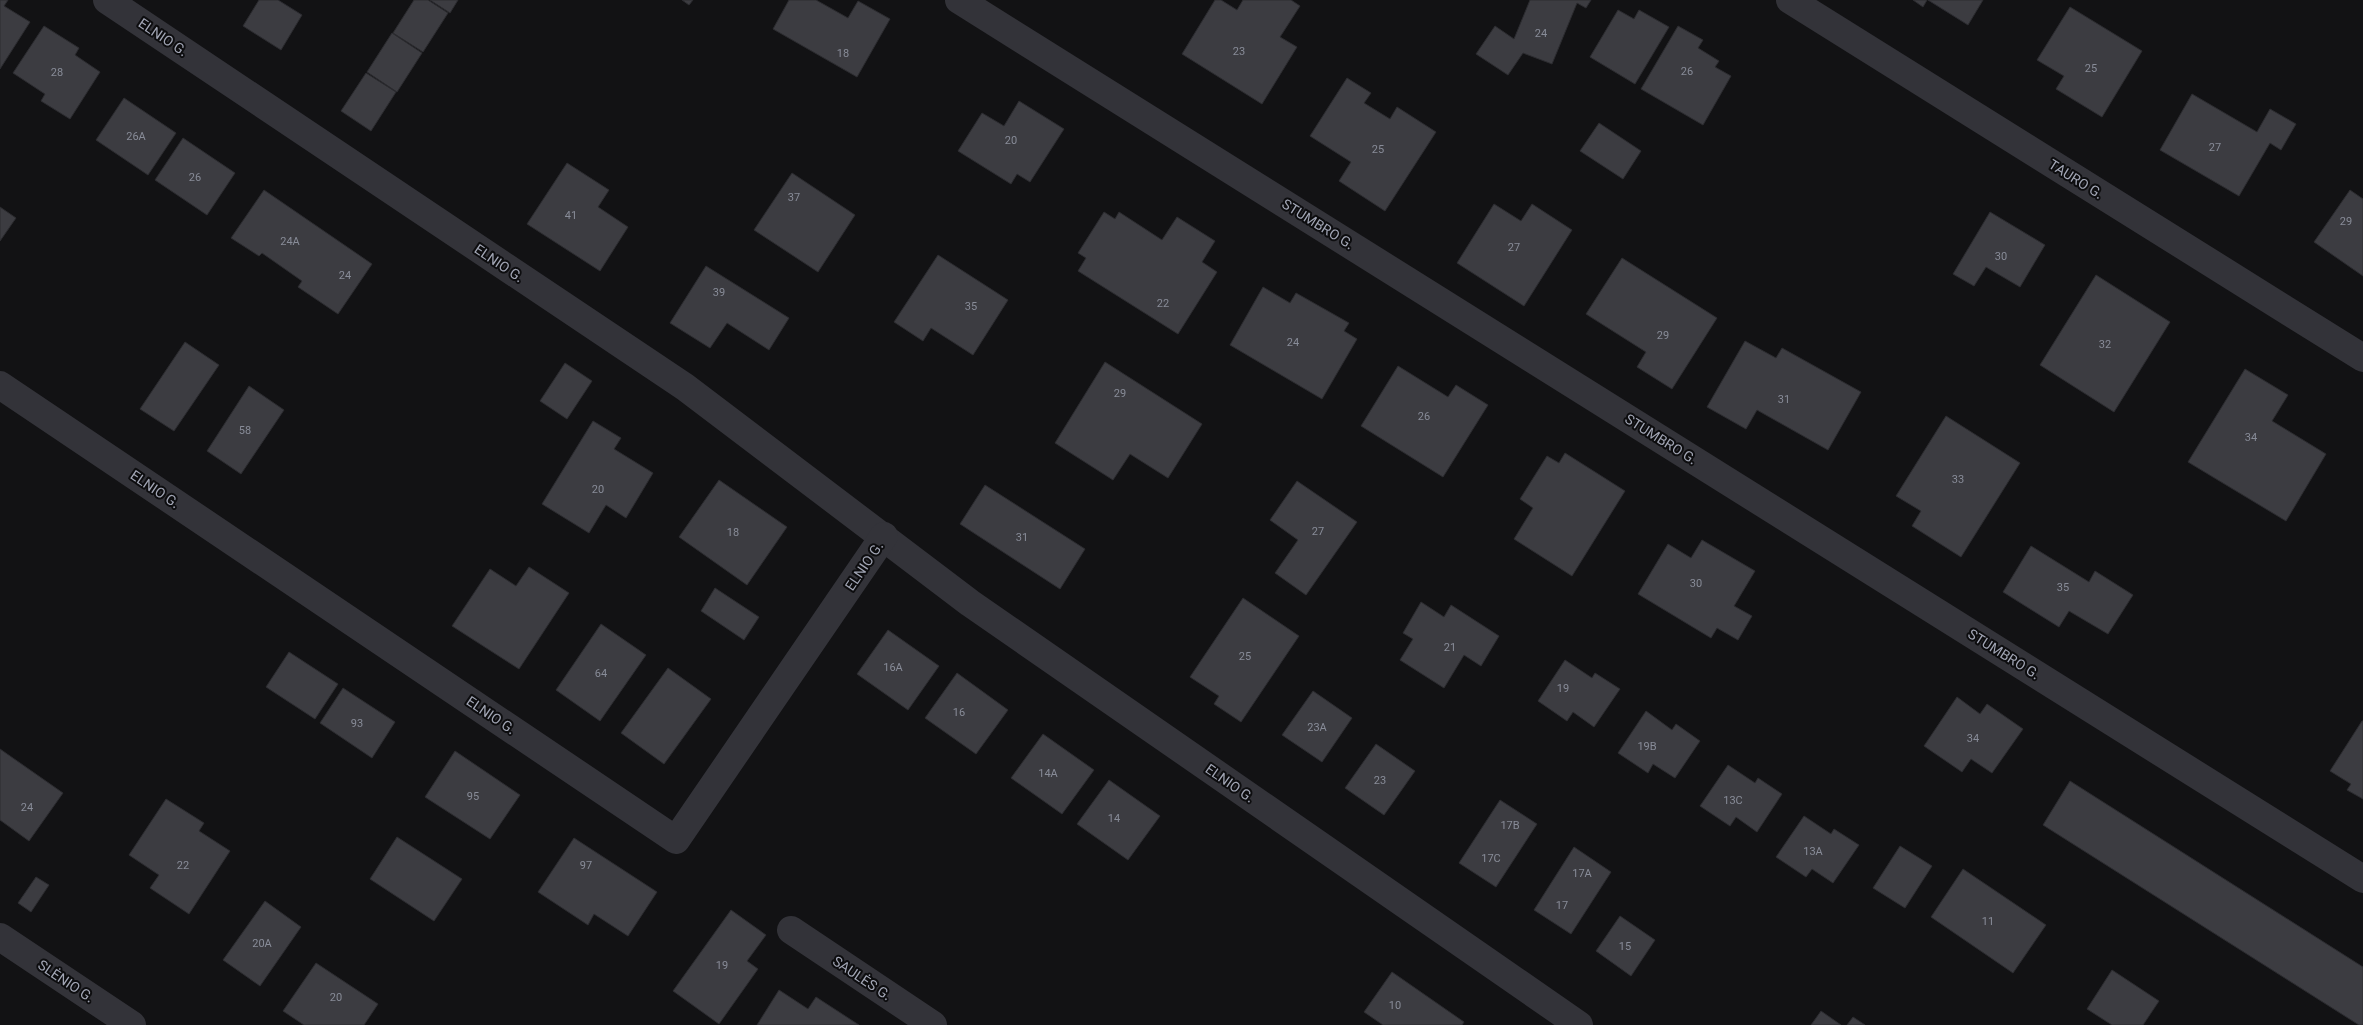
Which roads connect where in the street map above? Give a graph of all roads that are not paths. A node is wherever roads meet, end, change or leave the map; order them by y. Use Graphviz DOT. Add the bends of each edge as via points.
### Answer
graph roads {
  1 [pos="107,0"];
  2 [pos="959,0"];
  3 [pos="1790,0"];
  4 [pos="2363,358"];
  5 [pos="0,385"];
  6 [pos="884,536"];
  7 [pos="2363,879"];
  8 [pos="791,930"];
  9 [pos="0,937"];
  10 [pos="132,1025"];
  11 [pos="933,1025"];
  12 [pos="1579,1025"];
  1 -- 6 [label="street, ELNIO G." via="685,388"];
  2 -- 7 [label="street, STUMBRO G."];
  3 -- 4 [label="street, TAURO G."];
  5 -- 6 [label="street, ELNIO G." via="676,840"];
  6 -- 12 [label="street, ELNIO G." via="970,603"];
  8 -- 11 [label="street, SAULĖS G."];
  9 -- 10 [label="street, SLĖNIO G."];
}
